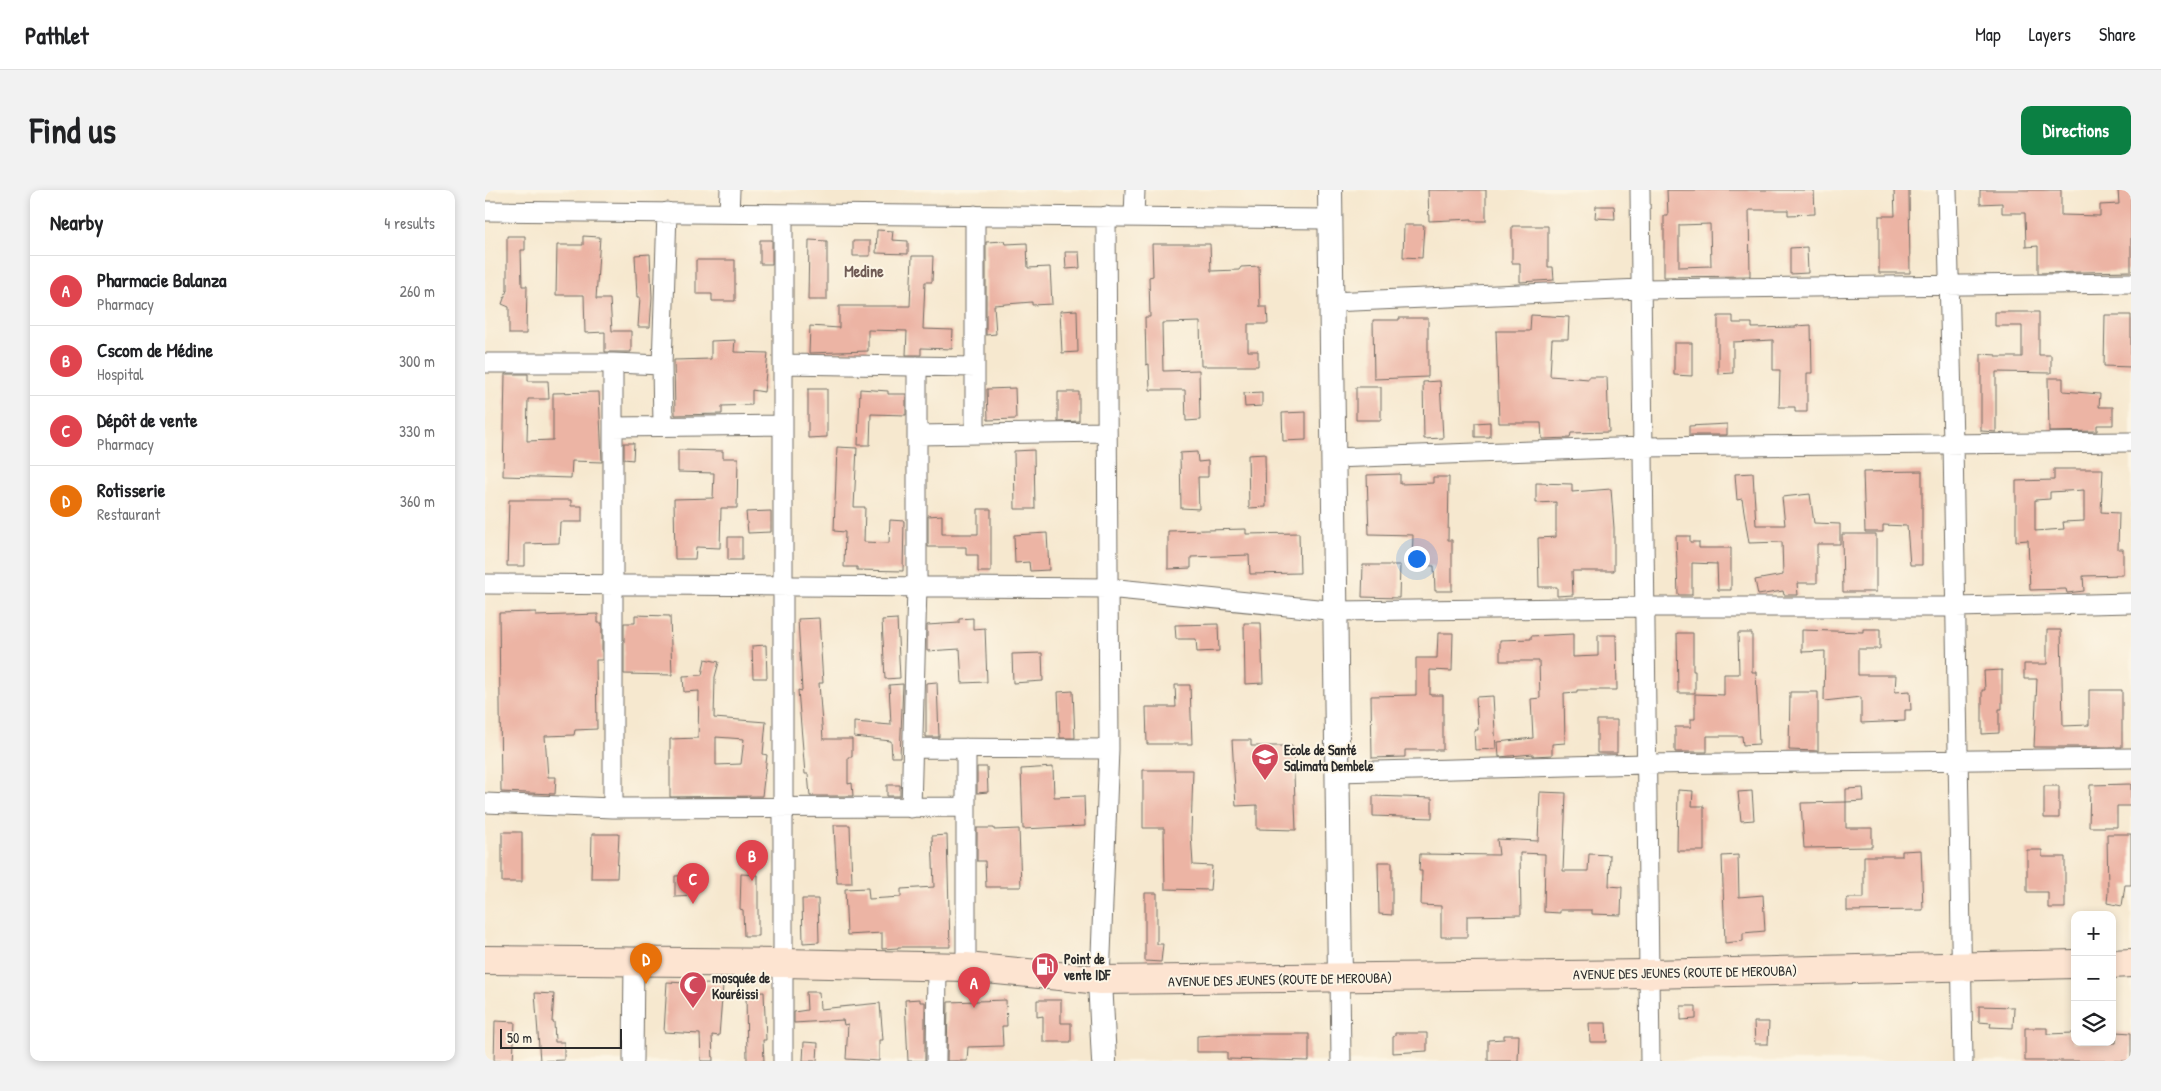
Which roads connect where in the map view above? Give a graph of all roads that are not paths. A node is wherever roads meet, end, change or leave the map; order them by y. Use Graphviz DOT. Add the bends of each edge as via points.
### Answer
graph roads {
  1 [pos="730,190"];
  2 [pos="1135,190"];
  3 [pos="1330,190"];
  4 [pos="1640,190"];
  5 [pos="1947,190"];
  6 [pos="485,210"];
  7 [pos="667,212"];
  8 [pos="729,213"];
  9 [pos="783,214"];
  10 [pos="975,215"];
  11 [pos="1106,216"];
  12 [pos="1134,217"];
  13 [pos="1329,219"];
  14 [pos="2131,283"];
  15 [pos="1951,285"];
  16 [pos="1641,290"];
  17 [pos="1330,302"];
  18 [pos="485,363"];
  19 [pos="613,363"];
  20 [pos="783,364"];
  21 [pos="662,365"];
  22 [pos="917,366"];
  23 [pos="975,367"];
  24 [pos="783,425"];
  25 [pos="663,426"];
  26 [pos="613,427"];
  27 [pos="1107,432"];
  28 [pos="975,434"];
  29 [pos="918,435"];
  30 [pos="2131,442"];
  31 [pos="1953,443"];
  32 [pos="1643,447"];
  33 [pos="1333,458"];
  34 [pos="485,584"];
  35 [pos="612,585"];
  36 [pos="783,586"];
  37 [pos="917,587"];
  38 [pos="1108,588"];
  39 [pos="2131,603"];
  40 [pos="1644,607"];
  41 [pos="1956,607"];
  42 [pos="1337,611"];
  43 [pos="914,748"];
  44 [pos="966,748"];
  45 [pos="1109,749"];
  46 [pos="2131,758"];
  47 [pos="1959,761"];
  48 [pos="1646,764"];
  49 [pos="1337,772"];
  50 [pos="485,803"];
  51 [pos="613,808"];
  52 [pos="911,808"];
  53 [pos="966,808"];
  54 [pos="783,809"];
  55 [pos="485,960"];
  56 [pos="634,961"];
  57 [pos="783,963"];
  58 [pos="2131,963"];
  59 [pos="2071,964"];
  60 [pos="2116,964"];
  61 [pos="937,966"];
  62 [pos="1962,966"];
  63 [pos="966,967"];
  64 [pos="1649,974"];
  65 [pos="1340,978"];
  66 [pos="1100,980"];
  67 [pos="633,1061"];
  68 [pos="783,1061"];
  69 [pos="936,1061"];
  70 [pos="1104,1061"];
  71 [pos="1341,1061"];
  72 [pos="1650,1061"];
  73 [pos="1963,1061"];
  1 -- 8 [label="street"];
  2 -- 12 [label="street"];
  3 -- 13 [label="street"];
  4 -- 16 [label="street"];
  5 -- 15 [label="street"];
  6 -- 7 [label="street"];
  7 -- 8 [label="street"];
  7 -- 21 [label="street"];
  8 -- 9 [label="street"];
  9 -- 10 [label="street"];
  9 -- 20 [label="street"];
  10 -- 11 [label="street"];
  10 -- 23 [label="street"];
  11 -- 12 [label="street"];
  11 -- 27 [label="street"];
  12 -- 13 [label="street"];
  13 -- 17 [label="street"];
  14 -- 15 [label="street"];
  15 -- 16 [label="street"];
  15 -- 31 [label="street"];
  16 -- 17 [label="street"];
  16 -- 32 [label="street"];
  17 -- 33 [label="street"];
  18 -- 19 [label="street"];
  19 -- 21 [label="street"];
  19 -- 26 [label="street"];
  20 -- 22 [label="street"];
  20 -- 24 [label="street"];
  21 -- 25 [label="street"];
  22 -- 23 [label="street"];
  22 -- 29 [label="street"];
  23 -- 28 [label="street"];
  24 -- 25 [label="street"];
  24 -- 36 [label="street"];
  25 -- 26 [label="street"];
  26 -- 35 [label="street"];
  27 -- 28 [label="street"];
  27 -- 38 [label="street"];
  28 -- 29 [label="street"];
  29 -- 37 [label="street"];
  30 -- 31 [label="street"];
  31 -- 32 [label="street"];
  31 -- 41 [label="street"];
  32 -- 33 [label="street"];
  32 -- 40 [label="street"];
  33 -- 42 [label="street"];
  34 -- 35 [label="street"];
  35 -- 36 [label="street"];
  35 -- 51 [label="street"];
  36 -- 37 [label="street"];
  36 -- 54 [label="street"];
  37 -- 38 [label="street"];
  37 -- 43 [label="street"];
  38 -- 42 [label="street"];
  38 -- 45 [label="street"];
  39 -- 41 [label="street"];
  40 -- 41 [label="street"];
  40 -- 42 [label="street"];
  40 -- 48 [label="street"];
  41 -- 47 [label="street"];
  42 -- 49 [label="street"];
  43 -- 44 [label="street"];
  43 -- 52 [label="street"];
  44 -- 45 [label="street"];
  44 -- 53 [label="street"];
  45 -- 66 [label="street"];
  46 -- 47 [label="street"];
  47 -- 48 [label="street"];
  47 -- 62 [label="street"];
  48 -- 49 [label="street"];
  48 -- 64 [label="street"];
  49 -- 65 [label="street"];
  50 -- 51 [label="street"];
  51 -- 54 [label="street"];
  52 -- 53 [label="street"];
  52 -- 54 [label="street"];
  53 -- 63 [label="street"];
  54 -- 57 [label="street"];
  55 -- 56 [label="main road, AVENUE DES JEUNES (ROUTE DE MEROUBA)"];
  56 -- 57 [label="main road, AVENUE DES JEUNES (ROUTE DE MEROUBA)"];
  56 -- 67 [label="street"];
  57 -- 61 [label="main road, AVENUE DES JEUNES (ROUTE DE MEROUBA)"];
  57 -- 68 [label="street"];
  58 -- 60 [label="main road"];
  59 -- 62 [label="main road, AVENUE DES JEUNES (ROUTE DE MEROUBA)"];
  61 -- 63 [label="main road, AVENUE DES JEUNES (ROUTE DE MEROUBA)"];
  61 -- 69 [label="street"];
  62 -- 64 [label="main road, AVENUE DES JEUNES (ROUTE DE MEROUBA)"];
  62 -- 73 [label="street"];
  63 -- 66 [label="main road, AVENUE DES JEUNES (ROUTE DE MEROUBA)"];
  64 -- 65 [label="main road, AVENUE DES JEUNES (ROUTE DE MEROUBA)"];
  64 -- 72 [label="street"];
  65 -- 66 [label="main road, AVENUE DES JEUNES (ROUTE DE MEROUBA)"];
  65 -- 71 [label="street"];
  66 -- 70 [label="street"];
}
